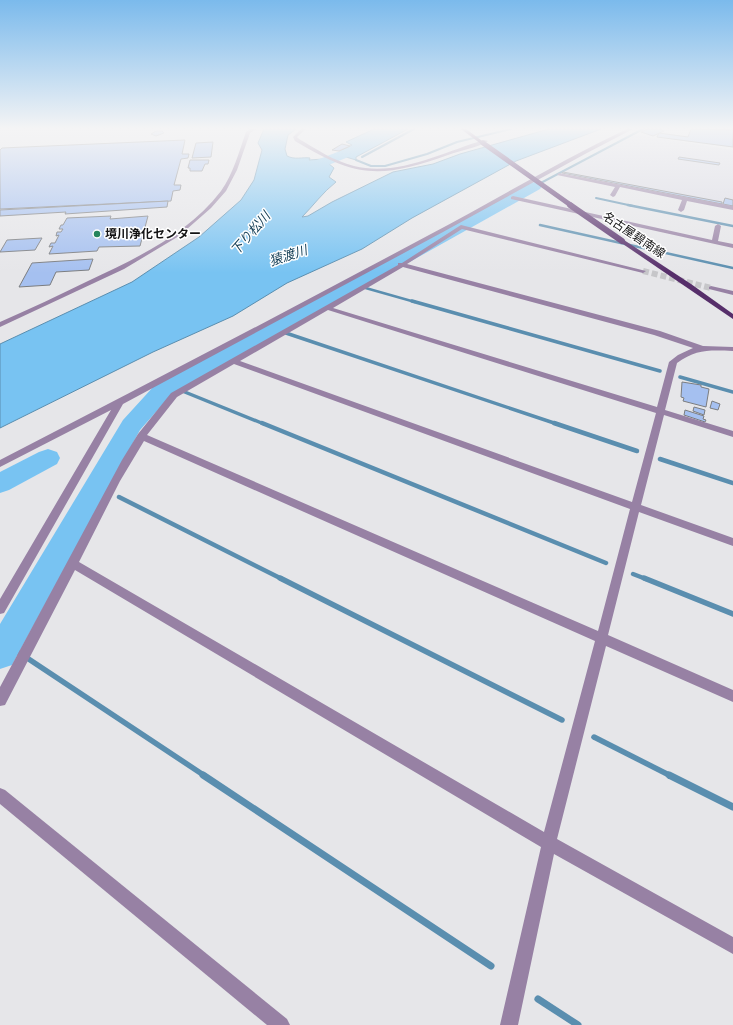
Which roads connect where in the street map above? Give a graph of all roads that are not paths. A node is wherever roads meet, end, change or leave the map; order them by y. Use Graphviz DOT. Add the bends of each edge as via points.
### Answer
graph roads {
  1 [pos="229,177"];
  2 [pos="531,177"];
  3 [pos="538,177"];
  4 [pos="579,177"];
  5 [pos="618,186"];
  6 [pos="613,196"];
  7 [pos="513,198"];
  8 [pos="685,199"];
  9 [pos="733,208"];
  10 [pos="681,210"];
  11 [pos="718,226"];
  12 [pos="715,242"];
  13 [pos="416,244"];
  14 [pos="733,246"];
  15 [pos="402,265"];
  16 [pos="644,272"];
  17 [pos="711,288"];
  18 [pos="733,293"];
  19 [pos="327,308"];
  20 [pos="733,317"];
  21 [pos="0,325"];
  22 [pos="700,348"];
  23 [pos="733,349"];
  24 [pos="233,361"];
  25 [pos="119,403"];
  26 [pos="659,412"];
  27 [pos="733,434"];
  28 [pos="141,436"];
  29 [pos="0,464"];
  30 [pos="636,507"];
  31 [pos="733,542"];
  32 [pos="73,564"];
  33 [pos="0,609"];
  34 [pos="601,638"];
  35 [pos="733,696"];
  36 [pos="0,700"];
  37 [pos="0,795"];
  38 [pos="549,843"];
  39 [pos="733,946"];
  40 [pos="281,1025"];
  41 [pos="509,1025"];
  1 -- 21 [label="street" via="211,207 160,246 120,268"];
  2 -- 20 [label="main road, 名古屋碧南線, bridge"];
  3 -- 13 [label="street"];
  4 -- 5 [label="street"];
  5 -- 6 [label="street"];
  5 -- 8 [label="street"];
  7 -- 12 [label="street"];
  8 -- 9 [label="street"];
  8 -- 10 [label="street"];
  11 -- 12 [label="street"];
  12 -- 14 [label="street"];
  13 -- 15 [label="street" via="414,248 392,260"];
  13 -- 25 [label="street"];
  15 -- 16 [label="street" via="461,227"];
  15 -- 19 [label="street"];
  15 -- 22 [label="street" via="657,333"];
  17 -- 18 [label="street"];
  19 -- 24 [label="street"];
  19 -- 26 [label="street"];
  22 -- 23 [label="street"];
  22 -- 26 [label="street" via="684,353 673,362"];
  24 -- 28 [label="street" via="174,395"];
  24 -- 30 [label="street"];
  25 -- 29 [label="street"];
  25 -- 33 [label="street"];
  26 -- 27 [label="street"];
  26 -- 30 [label="street"];
  28 -- 32 [label="street"];
  28 -- 34 [label="street"];
  30 -- 31 [label="street"];
  30 -- 34 [label="street"];
  32 -- 36 [label="street"];
  32 -- 38 [label="street"];
  34 -- 35 [label="street"];
  34 -- 38 [label="street"];
  37 -- 40 [label="street"];
  38 -- 39 [label="street"];
  38 -- 41 [label="street"];
}
